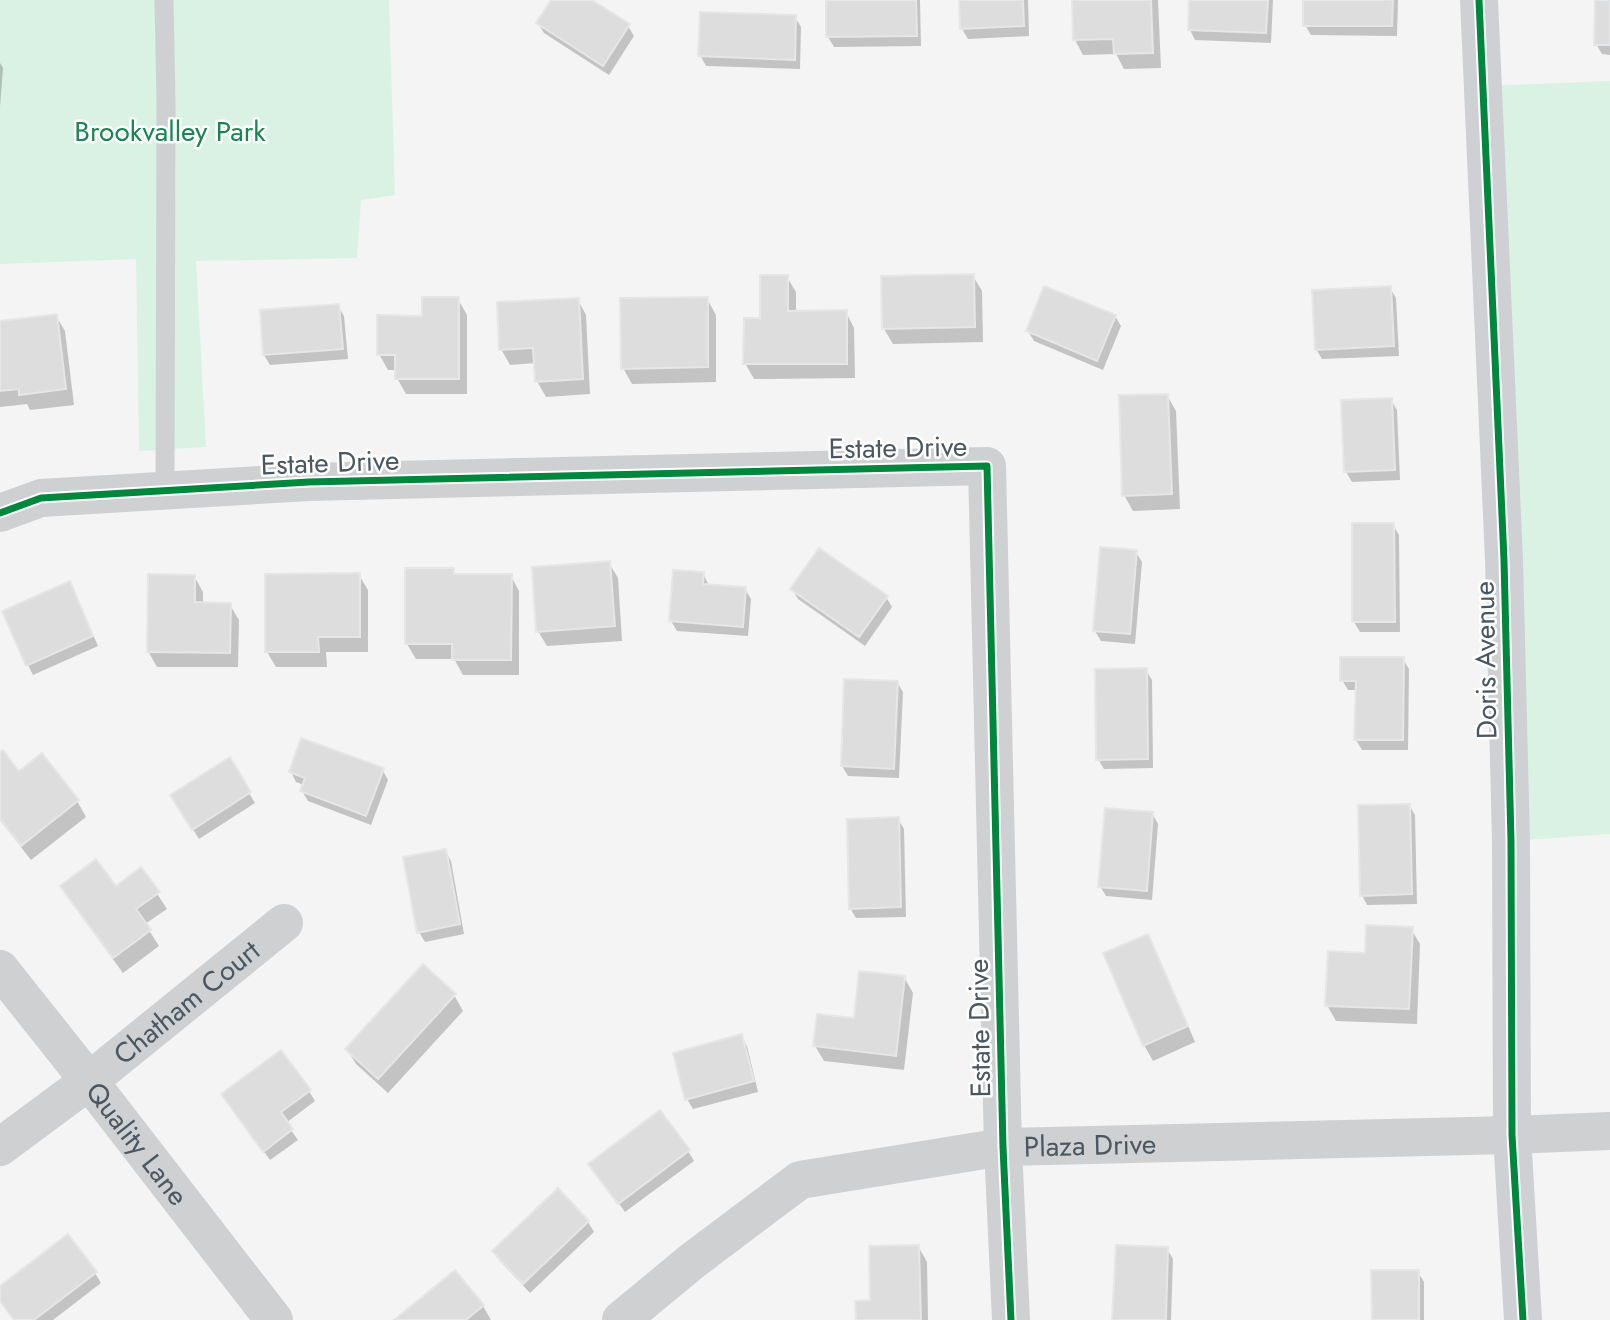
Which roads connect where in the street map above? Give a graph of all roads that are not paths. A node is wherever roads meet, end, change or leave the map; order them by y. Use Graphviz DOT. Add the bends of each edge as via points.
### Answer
graph roads {
  1 [pos="164,0"];
  2 [pos="1479,0"];
  3 [pos="165,491"];
  4 [pos="0,513"];
  5 [pos="284,923"];
  6 [pos="0,969"];
  7 [pos="89,1081"];
  8 [pos="1610,1131"];
  9 [pos="1512,1135"];
  10 [pos="0,1147"];
  11 [pos="1003,1147"];
  12 [pos="274,1320"];
  13 [pos="621,1320"];
  14 [pos="1011,1320"];
  15 [pos="1523,1320"];
  1 -- 3 [label="lane"];
  2 -- 9 [label="street, Doris Avenue" via="1504,560"];
  3 -- 4 [label="street, Estate Drive" via="41,498"];
  3 -- 11 [label="street, Estate Drive" via="309,482 987,466"];
  5 -- 7 [label="street, Chatham Court"];
  6 -- 7 [label="street, Quality Lane"];
  7 -- 10 [label="street, Chatham Court"];
  7 -- 12 [label="street, Quality Lane"];
  8 -- 9 [label="street, Plaza Drive"];
  9 -- 11 [label="street, Plaza Drive"];
  9 -- 15 [label="street, Doris Avenue"];
  11 -- 13 [label="street, Plaza Drive" via="800,1180"];
  11 -- 14 [label="street, Estate Drive"];
}
